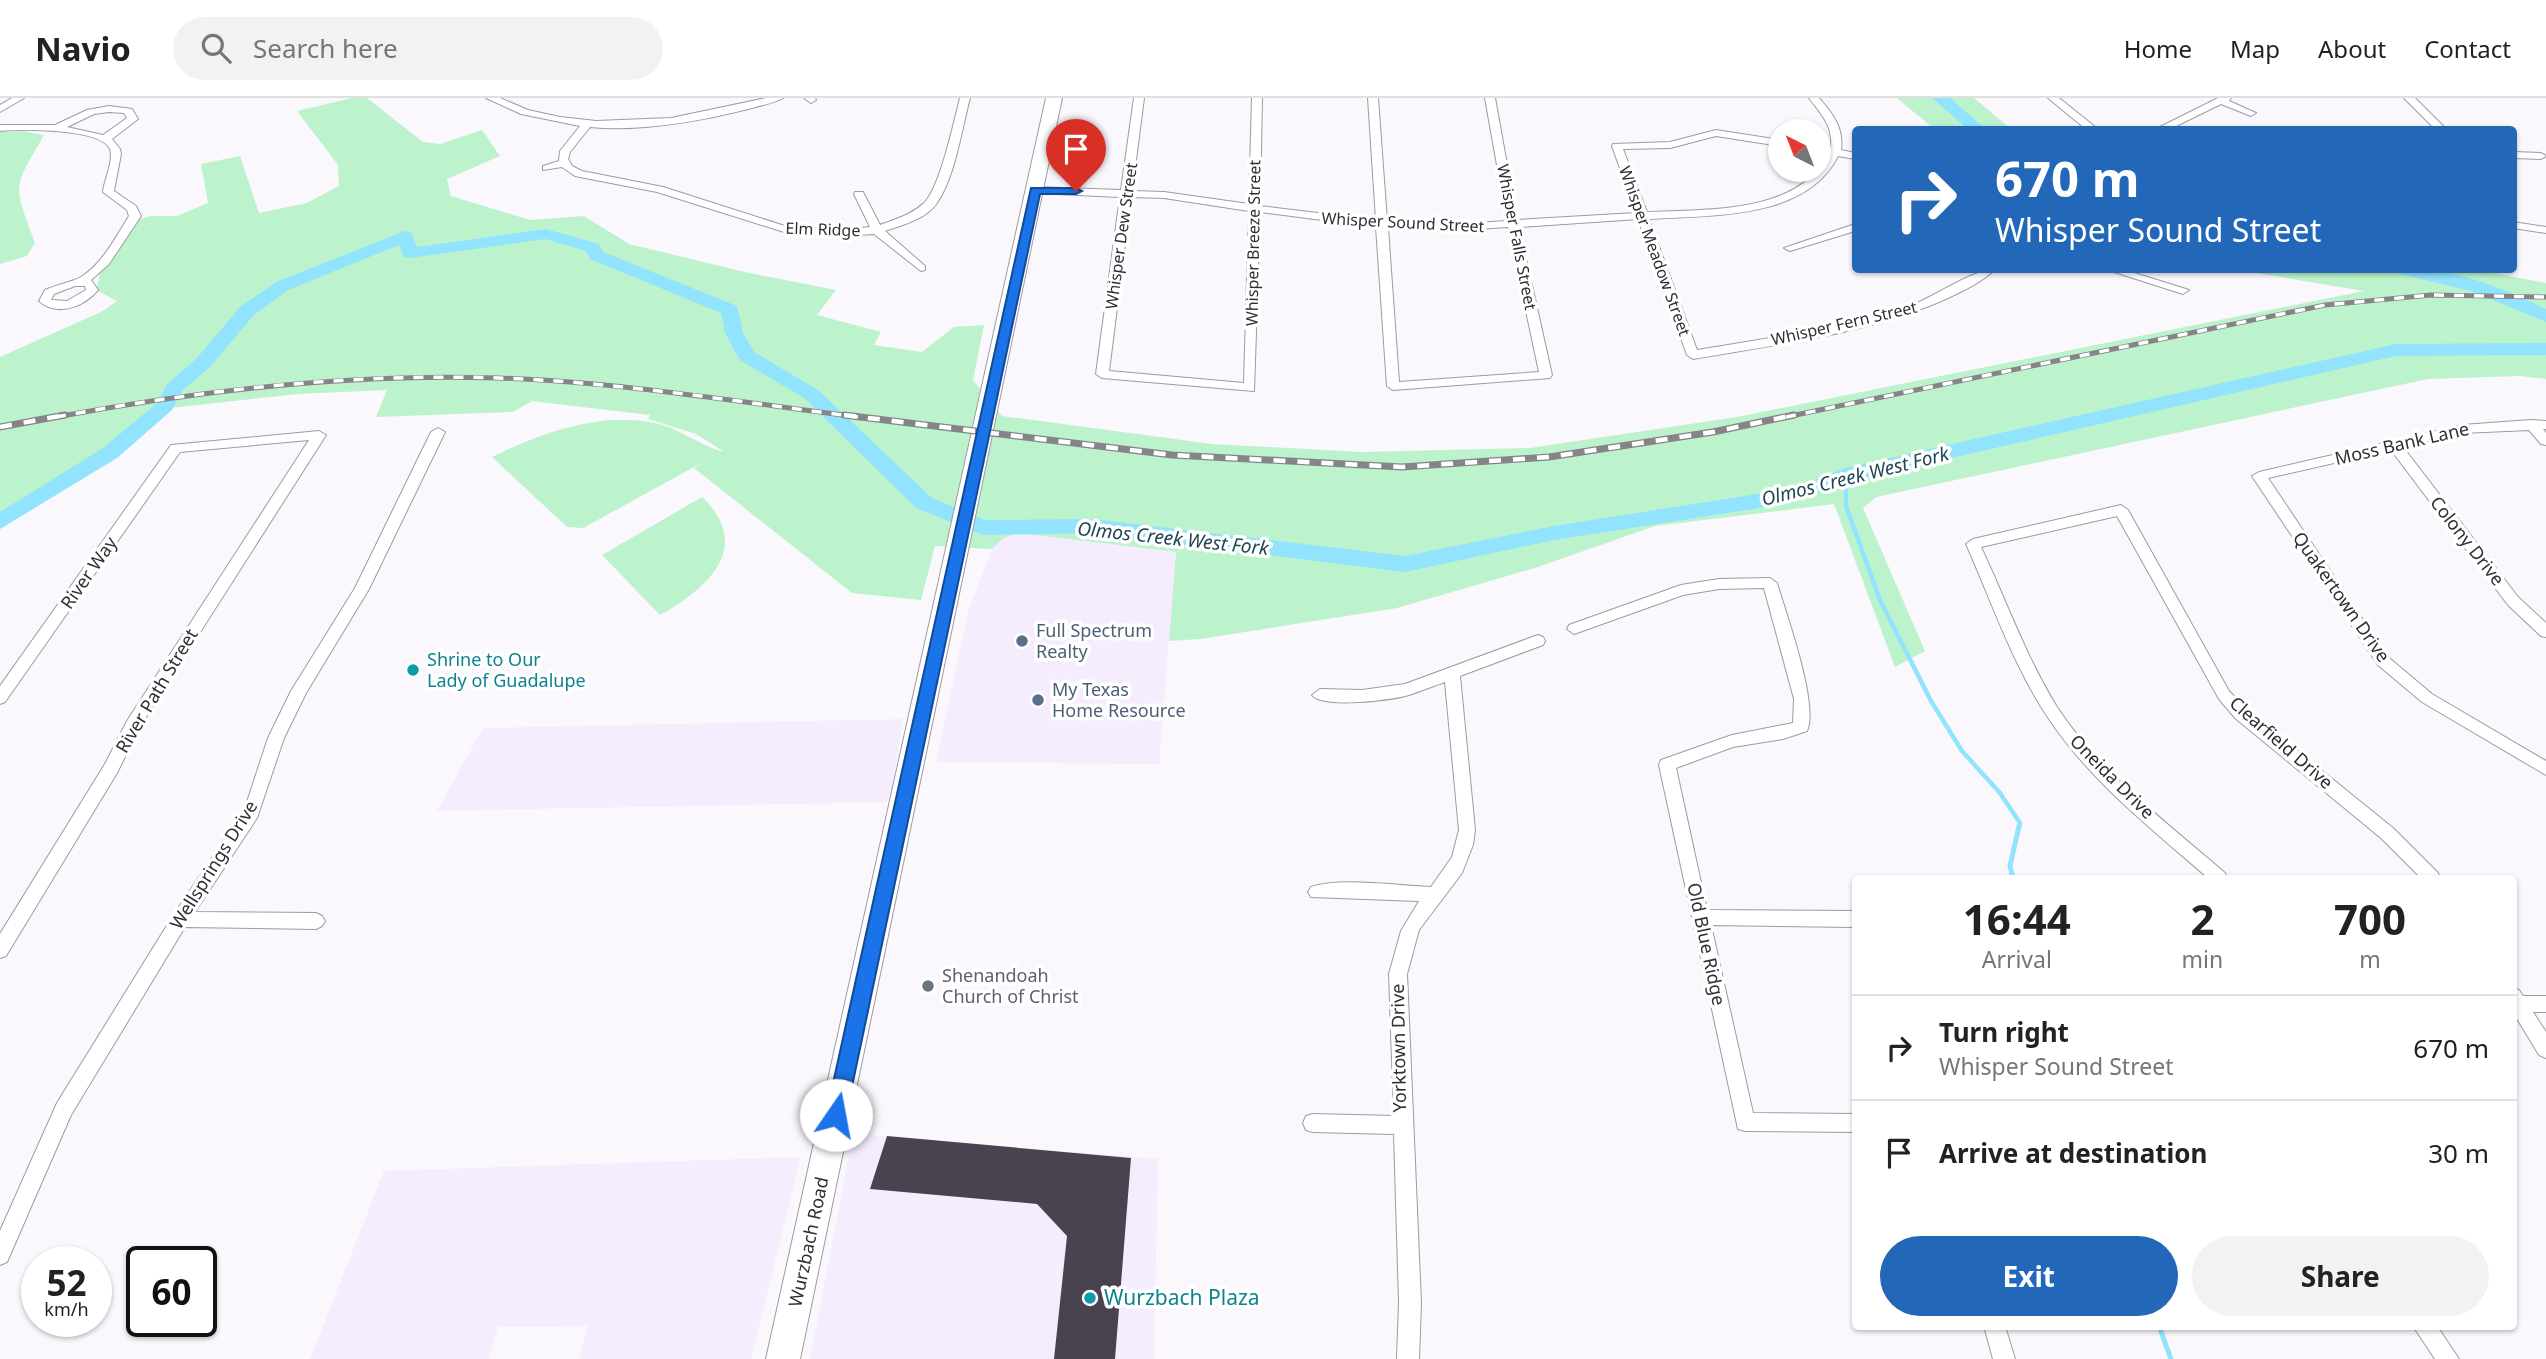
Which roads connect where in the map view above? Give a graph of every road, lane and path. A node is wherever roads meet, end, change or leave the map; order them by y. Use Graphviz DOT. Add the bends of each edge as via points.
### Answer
graph roads {
  1 [pos="19,98"];
  2 [pos="491,98"];
  3 [pos="778,98"];
  4 [pos="965,98"];
  5 [pos="1054,98"];
  6 [pos="1139,98"];
  7 [pos="1257,98"];
  8 [pos="1373,98"];
  9 [pos="1490,98"];
  10 [pos="1814,98"];
  11 [pos="2053,98"];
  12 [pos="2409,98"];
  13 [pos="2223,99"];
  14 [pos="0,109"];
  15 [pos="2251,113"];
  16 [pos="590,122"];
  17 [pos="2089,126"];
  18 [pos="2167,126"];
  19 [pos="2438,126"];
  20 [pos="2,127"];
  21 [pos="56,130"];
  22 [pos="106,138"];
  23 [pos="1768,141"];
  24 [pos="1831,151"];
  25 [pos="1835,152"];
  26 [pos="1852,155"];
  27 [pos="2517,155"];
  28 [pos="2541,156"];
  29 [pos="565,163"];
  30 [pos="547,168"];
  31 [pos="1035,190"];
  32 [pos="1127,192"];
  33 [pos="859,194"];
  34 [pos="1254,209"];
  35 [pos="1641,217"];
  36 [pos="1383,223"];
  37 [pos="1513,226"];
  38 [pos="2517,226"];
  39 [pos="1852,228"];
  40 [pos="877,230"];
  41 [pos="2546,230"];
  42 [pos="1790,248"];
  43 [pos="921,268"];
  44 [pos="1983,273"];
  45 [pos="2124,273"];
  46 [pos="82,282"];
  47 [pos="2183,290"];
  48 [pos="1693,355"];
  49 [pos="1250,387"];
  50 [pos="2531,424"];
  51 [pos="2546,425"];
  52 [pos="438,432"];
  53 [pos="2546,441"];
  54 [pos="2393,445"];
  55 [pos="176,448"];
  56 [pos="2259,477"];
  57 [pos="1973,544"];
  58 [pos="1574,629"];
  59 [pos="2546,632"];
  60 [pos="1538,641"];
  61 [pos="1452,673"];
  62 [pos="1320,695"];
  63 [pos="0,698"];
  64 [pos="2546,769"];
  65 [pos="2216,875"];
  66 [pos="2429,875"];
  67 [pos="1317,892"];
  68 [pos="1436,895"];
  69 [pos="1701,917"];
  70 [pos="180,919"];
  71 [pos="1852,919"];
  72 [pos="316,921"];
  73 [pos="0,950"];
  74 [pos="2517,1001"];
  75 [pos="2517,1004"];
  76 [pos="2546,1004"];
  77 [pos="2546,1049"];
  78 [pos="1313,1123"];
  79 [pos="1852,1123"];
  80 [pos="1401,1125"];
  81 [pos="0,1255"];
  82 [pos="1995,1330"];
  83 [pos="2426,1330"];
  84 [pos="783,1359"];
  85 [pos="1408,1359"];
  86 [pos="2004,1359"];
  87 [pos="2448,1359"];
  1 -- 14 [label="street"];
  2 -- 16 [label="street" via="529,113"];
  3 -- 16 [label="street" via="695,117"];
  4 -- 40 [label="street, Elm Ridge" via="932,202 913,217"];
  5 -- 31 [label="main road, Wurzbach Road"];
  6 -- 32 [label="street, Whisper Dew Street"];
  7 -- 34 [label="street, Whisper Breeze Street"];
  8 -- 36 [label="street"];
  9 -- 37 [label="street, Whisper Falls Street"];
  10 -- 25 [label="street" via="1831,118 1837,136"];
  11 -- 17 [label="street"];
  12 -- 19 [label="street"];
  13 -- 15 [label="street"];
  13 -- 18 [label="street"];
  16 -- 29 [label="street" via="565,151"];
  20 -- 21 [label="street"];
  21 -- 22 [label="street"];
  21 -- 22 [label="street" via="96,111 121,109 132,115 128,125"];
  22 -- 46 [label="street" via="115,149 108,192 132,208 135,216 105,262"];
  23 -- 35 [label="street, Whisper Meadow Street" via="1716,133 1670,145 1618,146"];
  24 -- 25 [label="street"];
  25 -- 26 [label="street"];
  25 -- 35 [label="street, Whisper Sound Street" via="1810,185 1771,203 1727,212"];
  27 -- 28 [label="street"];
  29 -- 30 [label="street"];
  29 -- 40 [label="street, Elm Ridge" via="579,174 659,189 785,229"];
  31 -- 32 [label="street, Whisper Sound Street"];
  31 -- 84 [label="main road, Wurzbach Road"];
  32 -- 34 [label="street, Whisper Sound Street"];
  32 -- 49 [label="street, Whisper Dew Street" via="1102,374"];
  33 -- 40 [label="street"];
  34 -- 36 [label="street, Whisper Sound Street"];
  34 -- 49 [label="street, Whisper Breeze Street"];
  35 -- 37 [label="street, Whisper Sound Street"];
  35 -- 48 [label="street, Whisper Meadow Street"];
  36 -- 37 [label="street, Whisper Sound Street" via="1445,228"];
  36 -- 37 [label="street, Whisper Falls Street" via="1393,386 1546,375"];
  38 -- 41 [label="street"];
  39 -- 42 [label="street"];
  40 -- 43 [label="street"];
  44 -- 48 [label="street, Whisper Fern Street" via="1955,291 1895,314"];
  45 -- 47 [label="street"];
  50 -- 51 [label="street, Moss Bank Lane"];
  50 -- 53 [label="street"];
  50 -- 54 [label="street, Moss Bank Lane" via="2477,427"];
  52 -- 70 [label="street, Wellsprings Drive" via="362,589 299,691 276,738 251,813"];
  54 -- 56 [label="street, Moss Bank Lane"];
  54 -- 59 [label="street, Colony Drive" via="2513,601"];
  55 -- 63 [label="street, River Way"];
  55 -- 73 [label="street, River Path Street" via="319,435 133,726"];
  56 -- 64 [label="street, Quakertown Drive" via="2383,661 2427,698"];
  57 -- 65 [label="street, Oneida Drive" via="2040,690 2071,737 2116,785"];
  57 -- 66 [label="street, Clearfield Drive" via="2120,510 2224,695 2241,714 2387,833"];
  58 -- 69 [label="street, Old Blue Ridge" via="1681,590 1770,583 1802,699 1801,727 1732,741 1667,765"];
  60 -- 61 [label="street"];
  61 -- 62 [label="street" via="1385,695"];
  61 -- 68 [label="street, Yorktown Drive" via="1466,849 1459,867"];
  67 -- 68 [label="street"];
  68 -- 80 [label="street, Yorktown Drive" via="1416,920 1398,974"];
  69 -- 71 [label="street"];
  69 -- 79 [label="street, Old Blue Ridge" via="1745,1122"];
  70 -- 72 [label="street"];
  70 -- 81 [label="street, Wellsprings Drive" via="64,1110"];
  74 -- 76 [label="street"];
  75 -- 77 [label="street"];
  78 -- 80 [label="street"];
  80 -- 85 [label="street, Yorktown Drive" via="1410,1303"];
  82 -- 86 [label="street"];
  83 -- 87 [label="street"];
}
